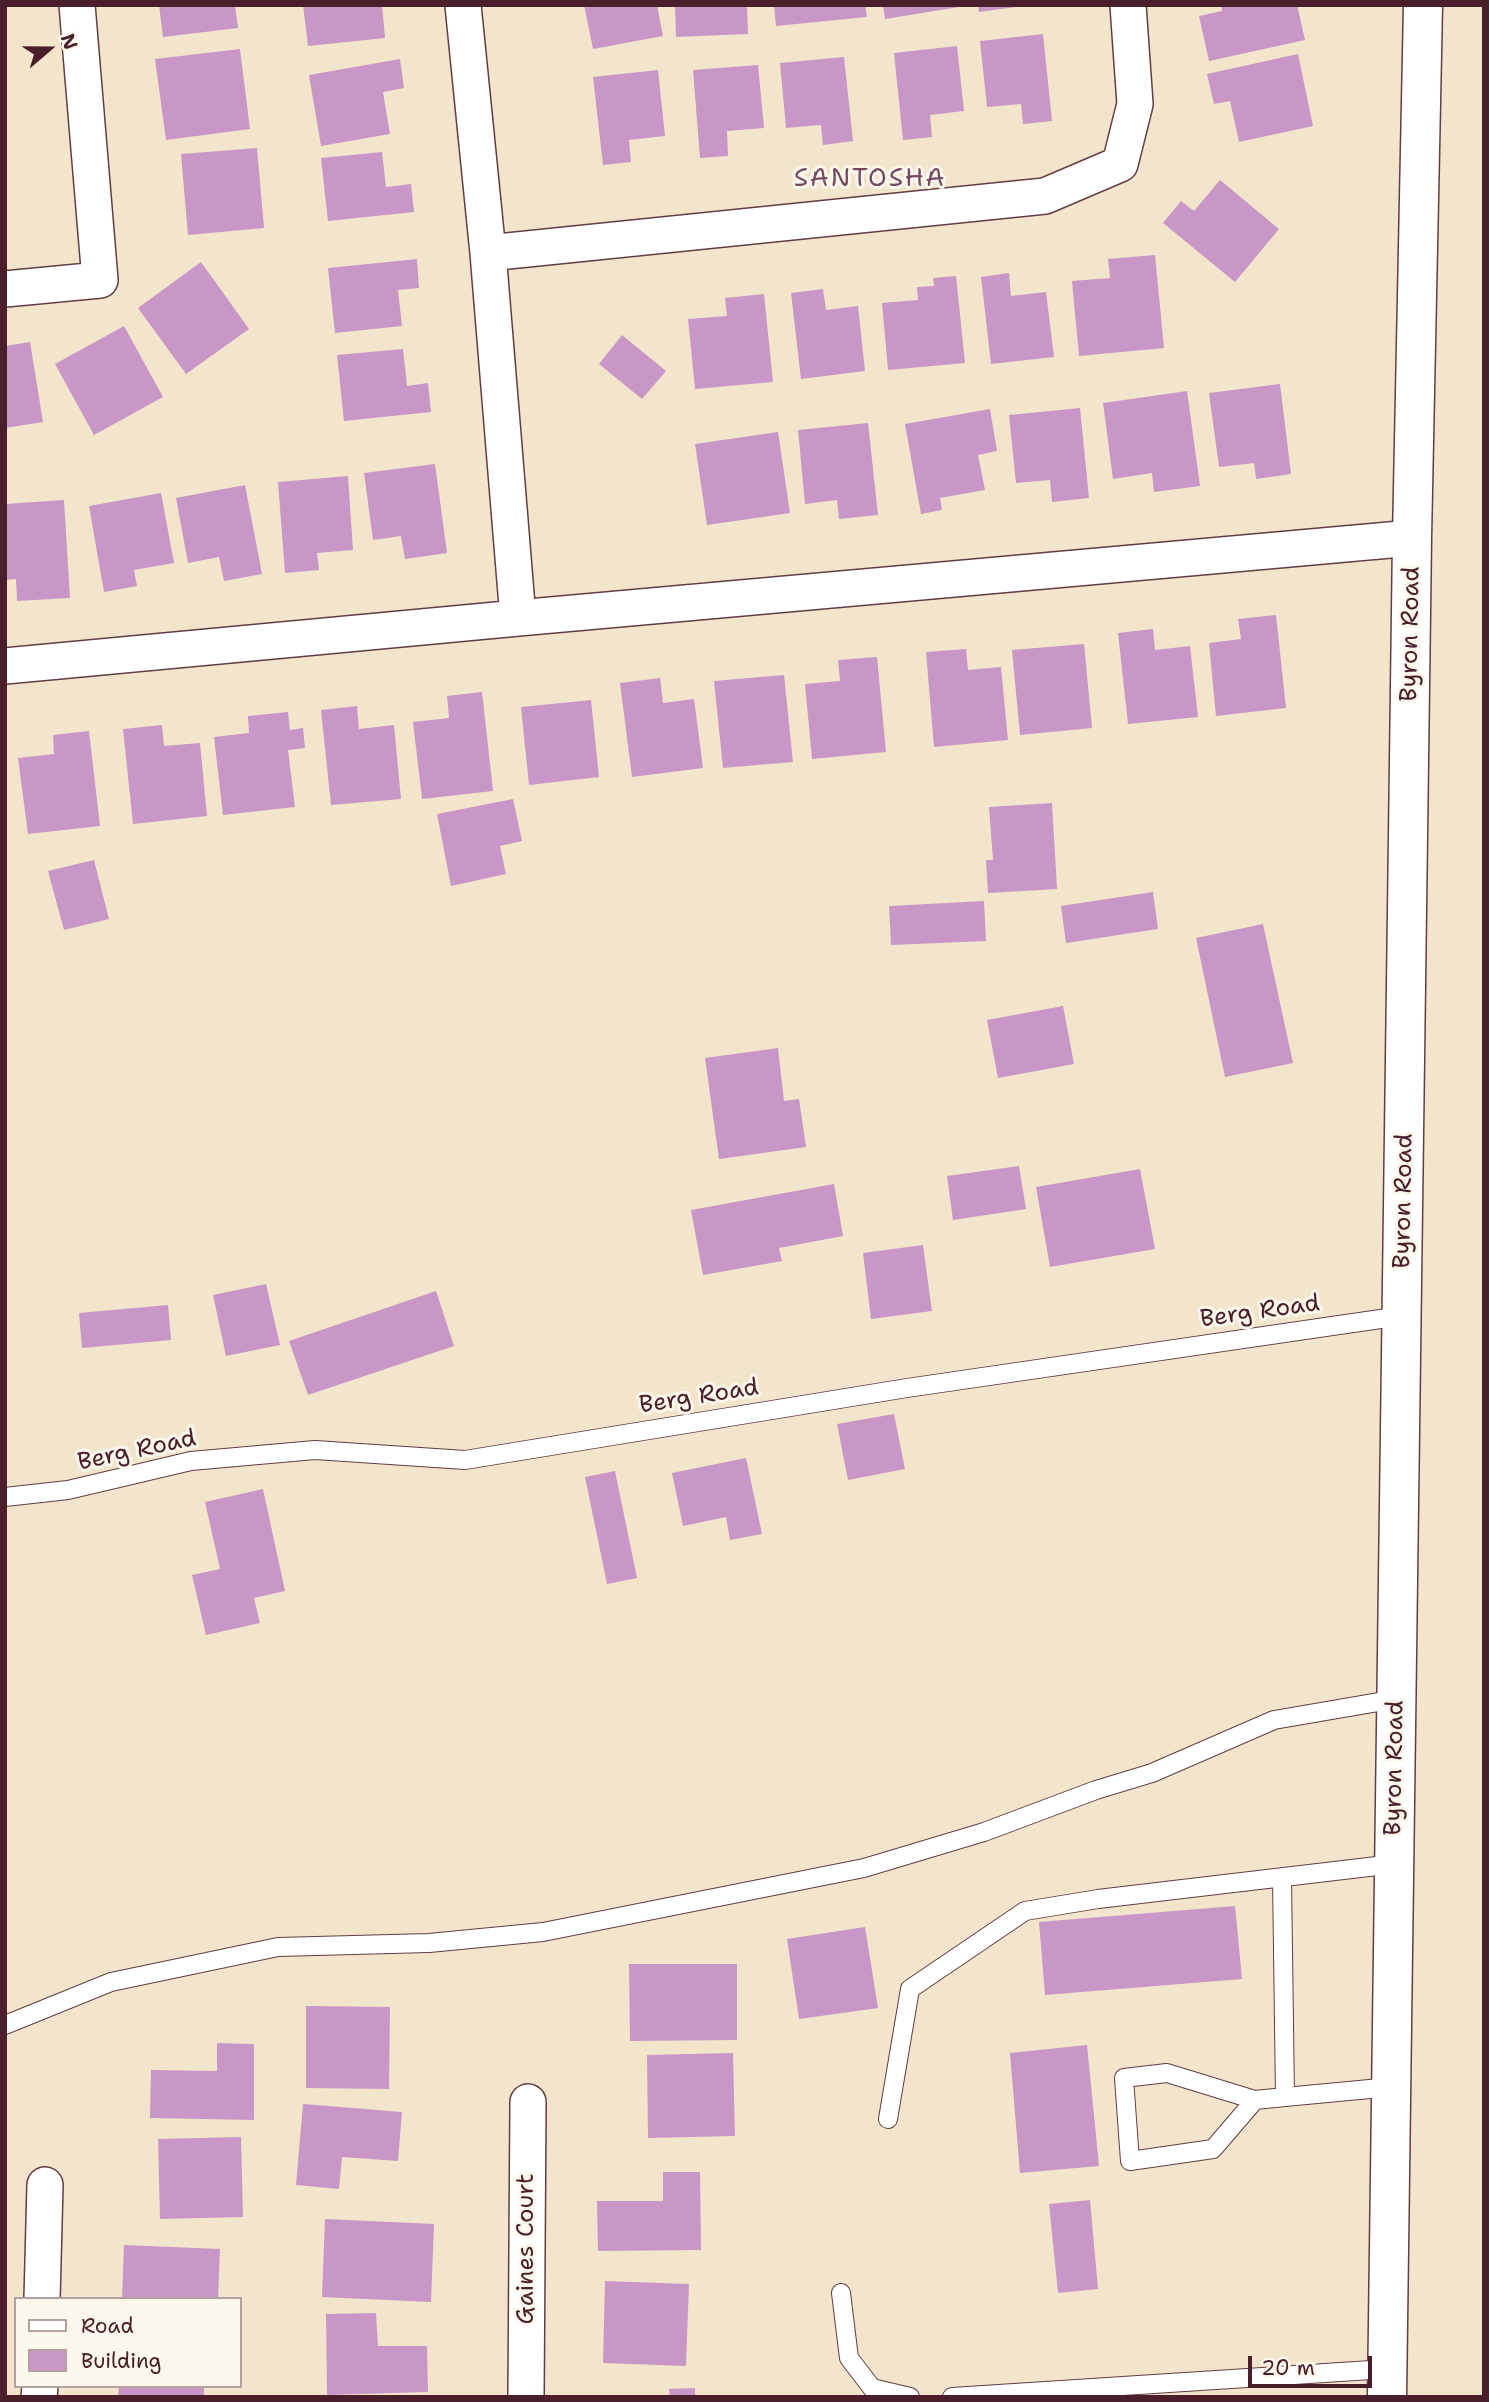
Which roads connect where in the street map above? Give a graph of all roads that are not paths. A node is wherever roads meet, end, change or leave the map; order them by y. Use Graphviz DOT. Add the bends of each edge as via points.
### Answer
graph roads {
  1 [pos="77,5"];
  2 [pos="463,5"];
  3 [pos="1128,5"];
  4 [pos="1423,5"];
  5 [pos="488,253"];
  6 [pos="5,289"];
  7 [pos="1412,538"];
  8 [pos="518,618"];
  9 [pos="5,666"];
  10 [pos="1401,1316"];
  11 [pos="5,1497"];
  12 [pos="1396,1699"];
  13 [pos="1394,1864"];
  14 [pos="1282,1877"];
  15 [pos="5,2025"];
  16 [pos="1391,2087"];
  17 [pos="1285,2098"];
  18 [pos="1255,2100"];
  19 [pos="528,2102"];
  20 [pos="888,2119"];
  21 [pos="45,2185"];
  22 [pos="841,2292"];
  23 [pos="42,2297"];
  24 [pos="1387,2383"];
  25 [pos="526,2397"];
  26 [pos="910,2397"];
  27 [pos="951,2397"];
  1 -- 6 [label="street" via="100,280"];
  2 -- 5 [label="street"];
  3 -- 5 [label="street" via="1135,104 1119,164 1045,196"];
  4 -- 7 [label="main road, Byron Road"];
  5 -- 8 [label="street"];
  7 -- 8 [label="street"];
  7 -- 10 [label="main road, Byron Road"];
  8 -- 9 [label="street"];
  10 -- 11 [label="lane, Berg Road" via="907,1388 465,1460 314,1450 191,1461 68,1490"];
  10 -- 12 [label="main road, Byron Road"];
  12 -- 13 [label="main road, Byron Road"];
  12 -- 15 [label="lane" via="1274,1720 1152,1773 864,1868 543,1931 429,1944 278,1947 111,1982"];
  13 -- 14 [label="lane"];
  13 -- 16 [label="main road, Byron Road"];
  14 -- 17 [label="lane"];
  14 -- 20 [label="lane" via="1025,1911 910,1989"];
  16 -- 17 [label="lane"];
  16 -- 24 [label="main road, Byron Road"];
  17 -- 18 [label="lane"];
  18 -- 18 [label="lane" via="1167,2073 1124,2078 1130,2161 1213,2149"];
  19 -- 25 [label="street, Gaines Court"];
  21 -- 23 [label="street"];
  22 -- 26 [label="lane" via="849,2358 872,2388"];
  24 -- 27 [label="lane"];
}
